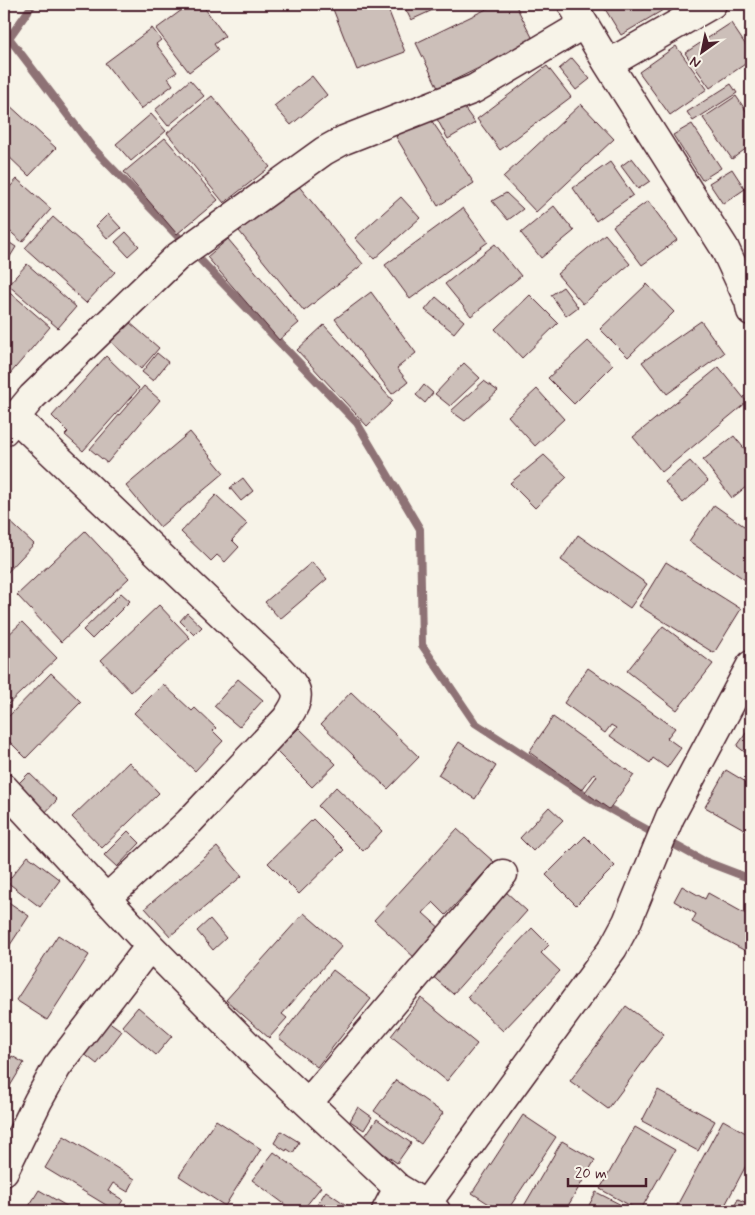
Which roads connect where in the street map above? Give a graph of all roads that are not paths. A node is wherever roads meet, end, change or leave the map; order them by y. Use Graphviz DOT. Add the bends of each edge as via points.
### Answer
graph roads {
  1 [pos="712,4"];
  2 [pos="578,14"];
  3 [pos="608,64"];
  4 [pos="751,310"];
  5 [pos="10,424"];
  6 [pos="751,665"];
  7 [pos="4,788"];
  8 [pos="503,874"];
  9 [pos="106,899"];
  10 [pos="150,946"];
  11 [pos="308,1103"];
  12 [pos="4,1172"];
  13 [pos="392,1200"];
  14 [pos="430,1209"];
  1 -- 3 [label="street"];
  2 -- 3 [label="street"];
  2 -- 5 [label="street" via="474,89 344,140 324,151 177,257 32,397"];
  3 -- 4 [label="street" via="724,247"];
  5 -- 9 [label="street" via="280,670 297,691 297,701 286,719 189,822"];
  6 -- 14 [label="street" via="670,817 613,948"];
  7 -- 9 [label="street"];
  8 -- 11 [label="street"];
  9 -- 10 [label="street"];
  10 -- 11 [label="street"];
  10 -- 12 [label="street" via="57,1067"];
  11 -- 13 [label="street"];
  13 -- 14 [label="street"];
}
